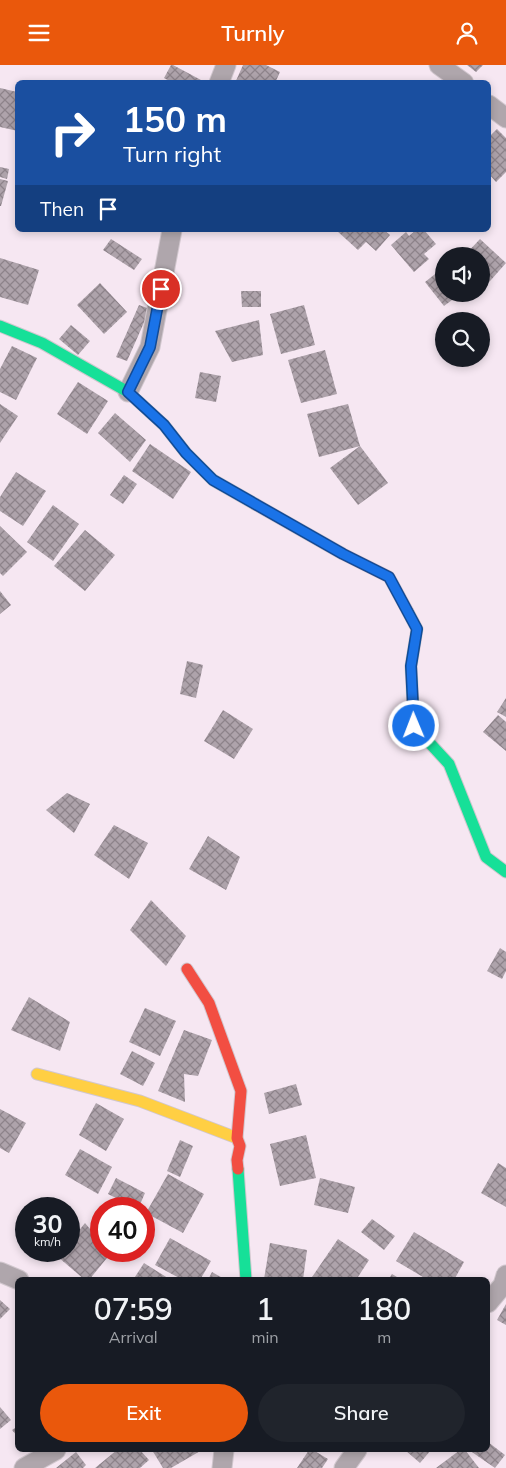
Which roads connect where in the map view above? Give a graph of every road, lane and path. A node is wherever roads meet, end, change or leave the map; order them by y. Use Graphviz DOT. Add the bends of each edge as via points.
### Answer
graph roads {
  1 [pos="226,65"];
  2 [pos="439,65"];
  3 [pos="220,80"];
  4 [pos="460,80"];
  5 [pos="491,107"];
  6 [pos="506,118"];
  7 [pos="172,232"];
  8 [pos="0,326"];
  9 [pos="128,392"];
  10 [pos="506,872"];
  11 [pos="187,969"];
  12 [pos="37,1074"];
  13 [pos="237,1137"];
  14 [pos="0,1272"];
  15 [pos="246,1277"];
  16 [pos="15,1278"];
  17 [pos="505,1283"];
  18 [pos="490,1301"];
  19 [pos="52,1452"];
  20 [pos="224,1452"];
  21 [pos="356,1452"];
  22 [pos="24,1468"];
  23 [pos="222,1468"];
  24 [pos="344,1468"];
  1 -- 3 [label="street"];
  2 -- 4 [label="street"];
  5 -- 6 [label="street"];
  7 -- 9 [label="street" via="150,347"];
  8 -- 9 [label="street" via="42,343"];
  9 -- 10 [label="street" via="164,425 213,480 389,577 417,629 411,666 414,726 449,764 486,857"];
  11 -- 13 [label="street" via="209,1003 241,1091"];
  12 -- 13 [label="street" via="140,1101"];
  13 -- 15 [label="street"];
  14 -- 16 [label="street"];
  17 -- 18 [label="street"];
  19 -- 22 [label="street"];
  20 -- 23 [label="street"];
  21 -- 24 [label="street"];
}
